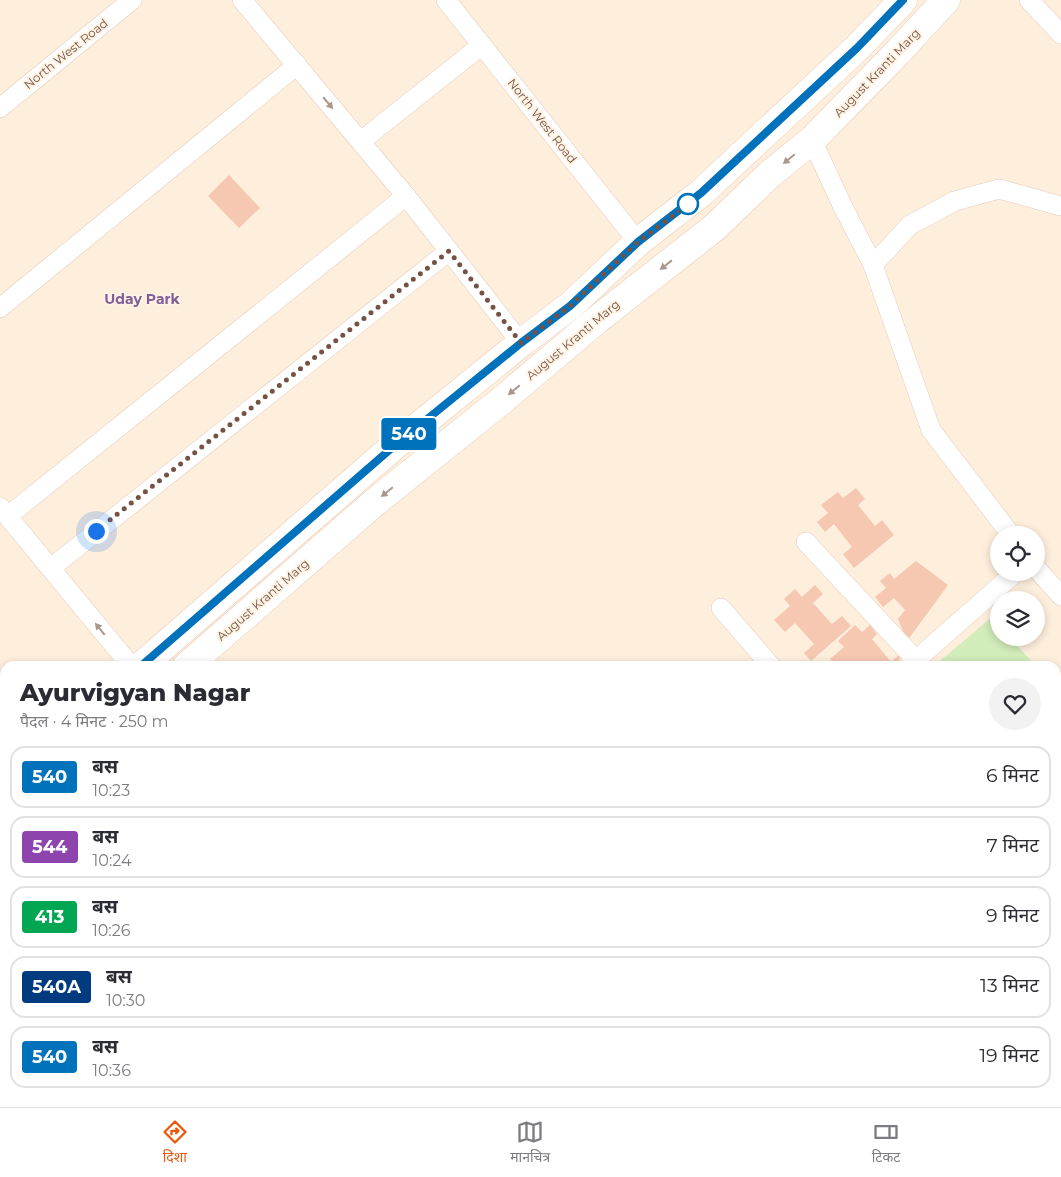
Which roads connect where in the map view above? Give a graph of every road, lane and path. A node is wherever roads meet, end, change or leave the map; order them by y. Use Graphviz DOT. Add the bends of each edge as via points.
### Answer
graph roads {
  1 [pos="132,0"];
  2 [pos="242,0"];
  3 [pos="446,0"];
  4 [pos="903,0"];
  5 [pos="946,0"];
  6 [pos="1029,0"];
  7 [pos="1061,34"];
  8 [pos="482,45"];
  9 [pos="297,65"];
  10 [pos="0,108"];
  11 [pos="812,140"];
  12 [pos="361,141"];
  13 [pos="406,196"];
  14 [pos="1061,206"];
  15 [pos="638,242"];
  16 [pos="449,251"];
  17 [pos="873,265"];
  18 [pos="0,308"];
  19 [pos="521,343"];
  20 [pos="4,511"];
  21 [pos="1004,526"];
  22 [pos="806,542"];
  23 [pos="51,568"];
  24 [pos="1045,578"];
  25 [pos="1006,581"];
  26 [pos="1061,596"];
  27 [pos="721,608"];
  28 [pos="127,661"];
  29 [pos="147,661"];
  30 [pos="193,661"];
  31 [pos="767,661"];
  32 [pos="910,661"];
  33 [pos="914,661"];
  1 -- 10 [label="street, North West Road"];
  2 -- 9 [label="street"];
  3 -- 8 [label="street, North West Road"];
  4 -- 15 [label="main road" via="857,48 701,193"];
  5 -- 11 [label="main road, August Kranti Marg"];
  6 -- 7 [label="street"];
  8 -- 12 [label="street"];
  8 -- 15 [label="street, North West Road"];
  9 -- 12 [label="street, one-way"];
  9 -- 18 [label="street"];
  11 -- 17 [label="street"];
  11 -- 30 [label="main road, August Kranti Marg, one-way" via="715,226 374,503"];
  12 -- 13 [label="street"];
  13 -- 16 [label="street"];
  13 -- 20 [label="street"];
  14 -- 17 [label="street" via="999,189 955,201 910,225"];
  15 -- 19 [label="main road" via="570,306"];
  16 -- 19 [label="street"];
  16 -- 23 [label="street"];
  17 -- 21 [label="street" via="931,430"];
  19 -- 29 [label="main road" via="394,446"];
  20 -- 23 [label="street"];
  22 -- 32 [label="street"];
  28 -- 23 [label="street, one-way"];
  24 -- 26 [label="street"];
  25 -- 33 [label="street"];
  27 -- 31 [label="street"];
}
